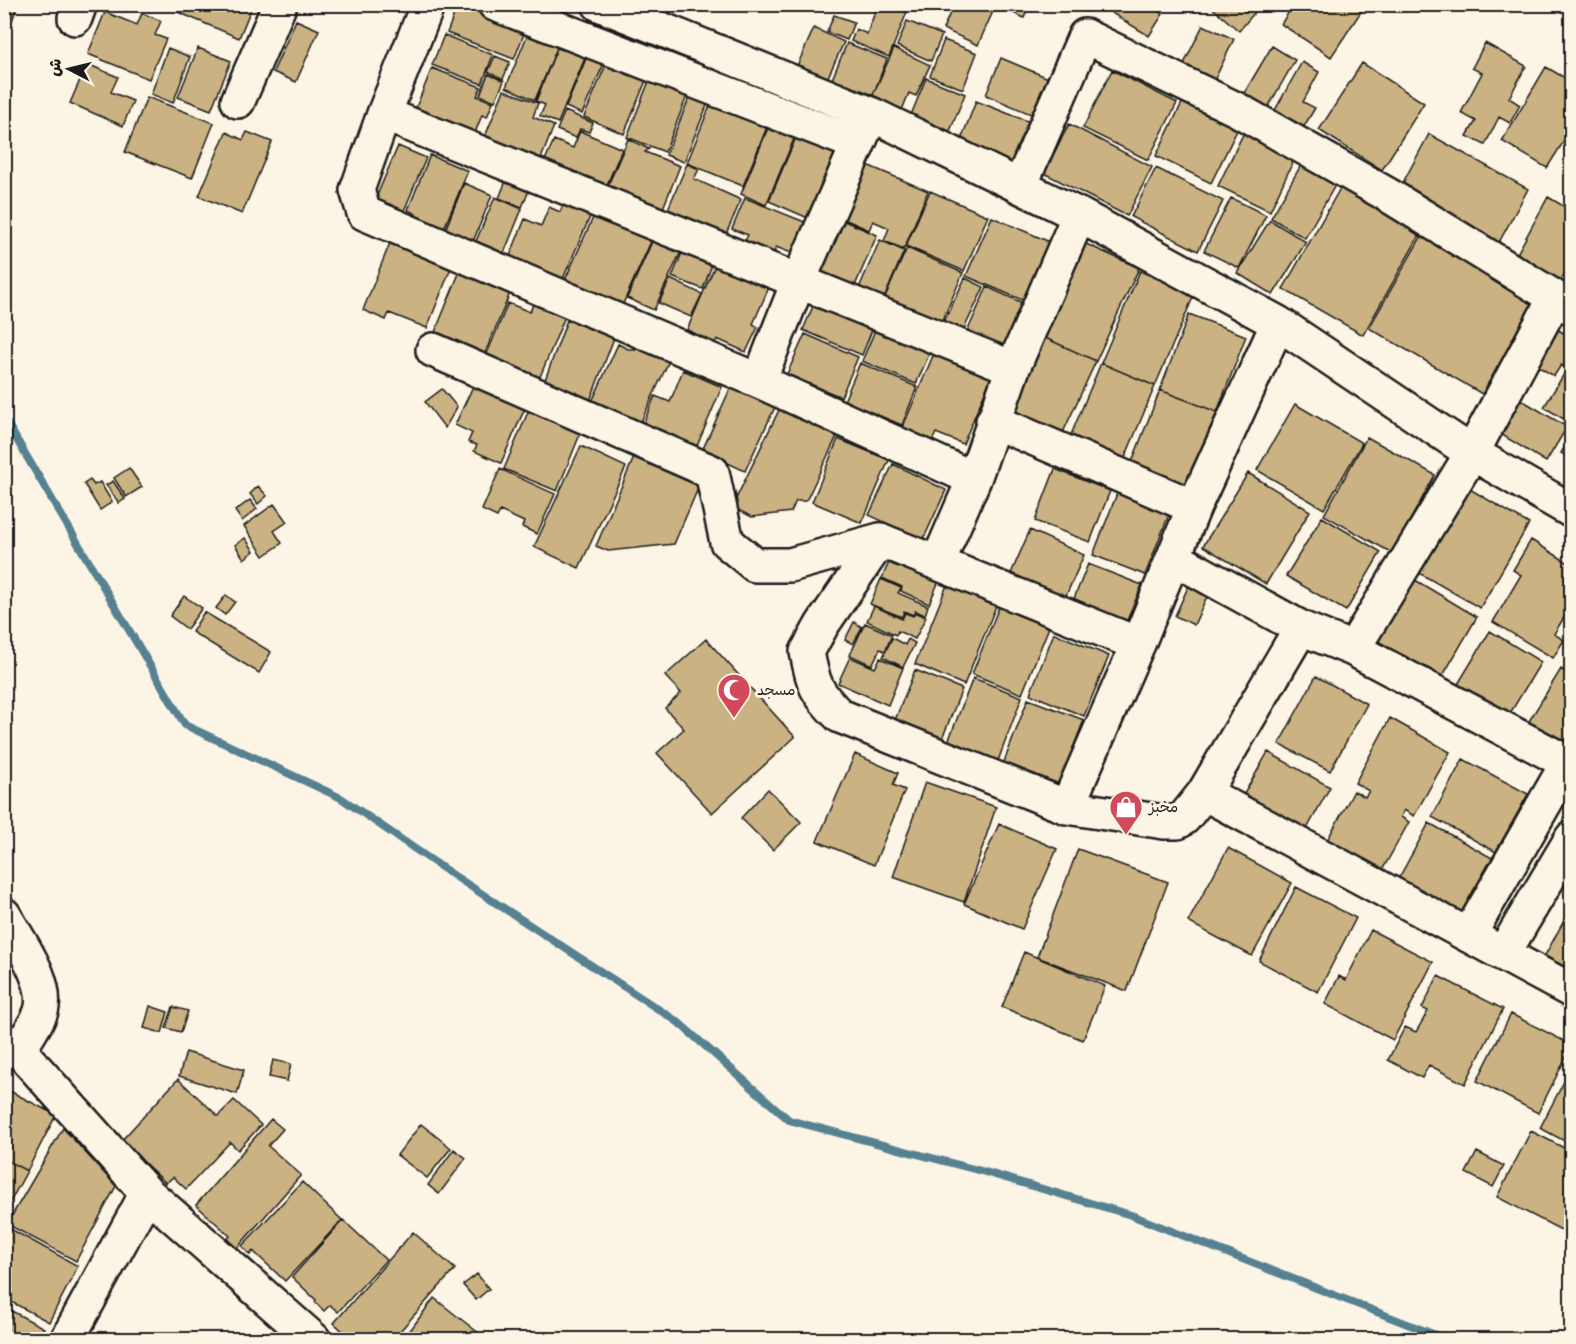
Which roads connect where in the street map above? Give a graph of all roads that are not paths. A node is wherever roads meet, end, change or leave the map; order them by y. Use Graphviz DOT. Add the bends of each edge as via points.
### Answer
graph roads {
  1 [pos="279,4"];
  2 [pos="428,4"];
  3 [pos="495,4"];
  4 [pos="599,4"];
  5 [pos="238,101"];
  6 [pos="384,114"];
  7 [pos="871,114"];
  8 [pos="858,144"];
  9 [pos="1020,186"];
  10 [pos="1079,215"];
  11 [pos="799,280"];
  12 [pos="1563,303"];
  13 [pos="1278,323"];
  14 [pos="433,350"];
  15 [pos="1013,368"];
  16 [pos="759,381"];
  17 [pos="993,421"];
  18 [pos="1472,453"];
  19 [pos="974,478"];
  20 [pos="1194,507"];
  21 [pos="1572,511"];
  22 [pos="880,540"];
  23 [pos="1174,558"];
  24 [pos="938,562"];
  25 [pos="1301,628"];
  26 [pos="1138,644"];
  27 [pos="1353,649"];
  28 [pos="1569,764"];
  29 [pos="1204,793"];
  30 [pos="1067,807"];
  31 [pos="1572,838"];
  32 [pos="4,915"];
  33 [pos="1469,935"];
  34 [pos="1503,954"];
  35 [pos="1572,991"];
  36 [pos="12,1045"];
  37 [pos="147,1193"];
  38 [pos="67,1340"];
  39 [pos="314,1340"];
  1 -- 5 [label="street"];
  2 -- 6 [label="street"];
  3 -- 8 [label="street"];
  4 -- 7 [label="street"];
  6 -- 11 [label="street"];
  6 -- 16 [label="street" via="357,190 363,213"];
  7 -- 8 [label="street"];
  7 -- 9 [label="street"];
  8 -- 11 [label="street"];
  9 -- 10 [label="street"];
  9 -- 12 [label="street" via="1085,36 1238,110 1388,195"];
  10 -- 13 [label="street"];
  10 -- 15 [label="street"];
  11 -- 15 [label="street"];
  11 -- 16 [label="street"];
  12 -- 18 [label="street"];
  13 -- 18 [label="street"];
  13 -- 20 [label="street"];
  14 -- 22 [label="street" via="712,472 727,542 755,565 790,565"];
  15 -- 17 [label="street"];
  16 -- 19 [label="street"];
  17 -- 19 [label="street"];
  17 -- 20 [label="street"];
  18 -- 21 [label="street"];
  18 -- 27 [label="street"];
  19 -- 24 [label="street"];
  20 -- 23 [label="street"];
  22 -- 24 [label="street"];
  22 -- 30 [label="street" via="807,652 813,684 825,702 840,716"];
  23 -- 25 [label="street"];
  23 -- 26 [label="street"];
  24 -- 26 [label="street"];
  25 -- 27 [label="street"];
  25 -- 29 [label="street"];
  26 -- 30 [label="street"];
  27 -- 28 [label="street"];
  28 -- 33 [label="street"];
  29 -- 30 [label="street" via="1184,818 1172,823"];
  29 -- 33 [label="street"];
  31 -- 34 [label="street"];
  32 -- 36 [label="street" via="38,978 42,995 40,1014"];
  33 -- 34 [label="street"];
  34 -- 35 [label="street"];
  36 -- 37 [label="street"];
  37 -- 38 [label="street"];
  37 -- 39 [label="street"];
}
